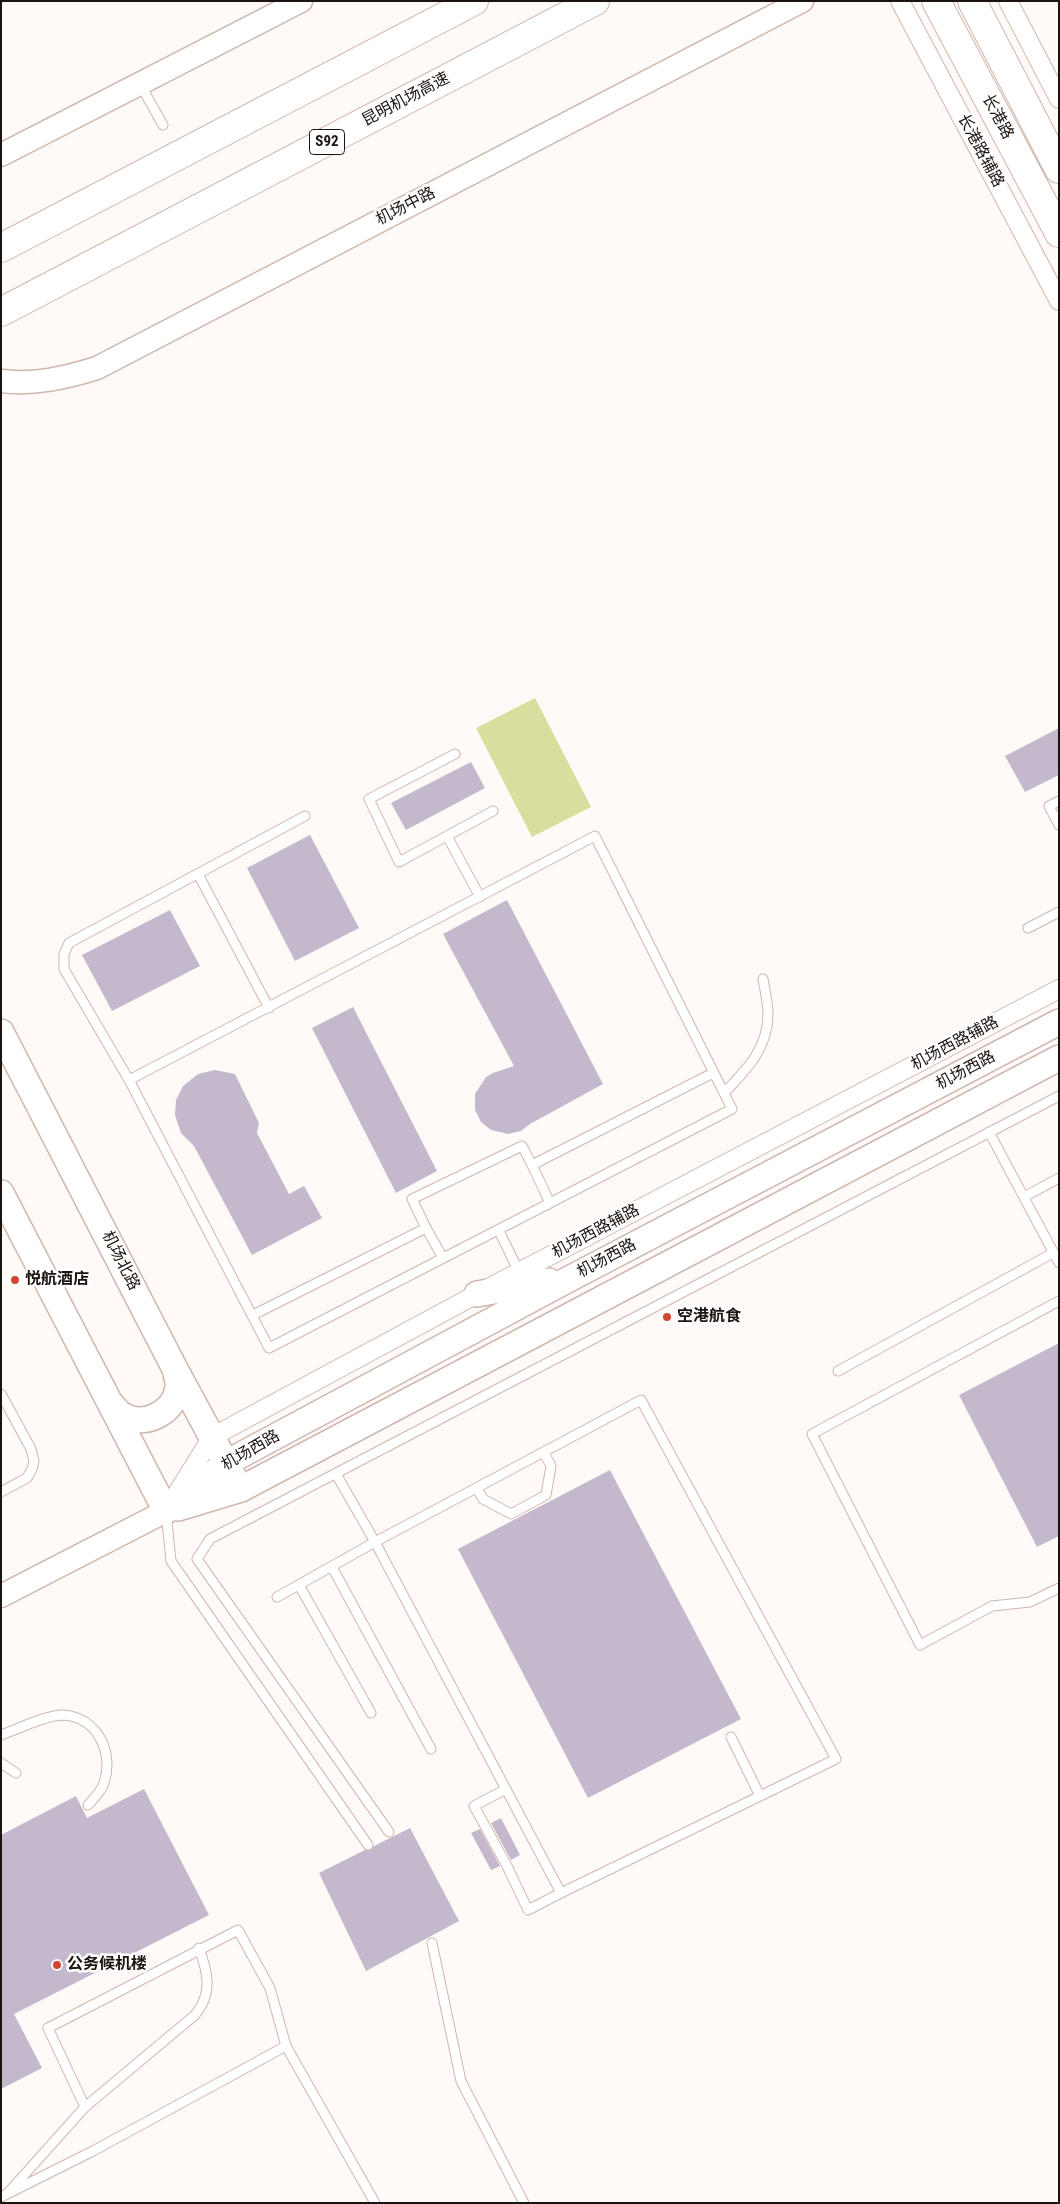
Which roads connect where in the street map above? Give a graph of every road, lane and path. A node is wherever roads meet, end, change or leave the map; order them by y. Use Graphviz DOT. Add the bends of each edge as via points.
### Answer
graph roads {
  1 [pos="300,1"];
  2 [pos="474,1"];
  3 [pos="595,1"];
  4 [pos="802,1"];
  5 [pos="900,1"];
  6 [pos="936,1"];
  7 [pos="972,1"];
  8 [pos="1008,1"];
  9 [pos="140,84"];
  10 [pos="1059,99"];
  11 [pos="163,125"];
  12 [pos="1,155"];
  13 [pos="1059,169"];
  14 [pos="1059,233"];
  15 [pos="1,248"];
  16 [pos="1059,301"];
  17 [pos="1,312"];
  18 [pos="1,381"];
  19 [pos="455,754"];
  20 [pos="1059,801"];
  21 [pos="493,811"];
  22 [pos="305,816"];
  23 [pos="1059,825"];
  24 [pos="447,836"];
  25 [pos="198,874"];
  26 [pos="480,897"];
  27 [pos="1059,912"];
  28 [pos="1028,928"];
  29 [pos="763,979"];
  30 [pos="1059,989"];
  31 [pos="269,1008"];
  32 [pos="1059,1022"];
  33 [pos="1,1032"];
  34 [pos="1058,1059"];
  35 [pos="714,1073"];
  36 [pos="129,1080"];
  37 [pos="724,1093"];
  38 [pos="1059,1096"];
  39 [pos="988,1132"];
  40 [pos="532,1165"];
  41 [pos="1059,1178"];
  42 [pos="1024,1196"];
  43 [pos="550,1203"];
  44 [pos="5,1209"];
  45 [pos="426,1228"];
  46 [pos="499,1231"];
  47 [pos="1053,1253"];
  48 [pos="443,1258"];
  49 [pos="1059,1263"];
  50 [pos="519,1272"];
  51 [pos="571,1278"];
  52 [pos="477,1294"];
  53 [pos="1059,1301"];
  54 [pos="252,1315"];
  55 [pos="175,1369"];
  56 [pos="838,1371"];
  57 [pos="1,1394"];
  58 [pos="109,1401"];
  59 [pos="212,1437"];
  60 [pos="544,1453"];
  61 [pos="226,1463"];
  62 [pos="336,1474"];
  63 [pos="477,1488"];
  64 [pos="241,1489"];
  65 [pos="1,1492"];
  66 [pos="166,1511"];
  67 [pos="376,1542"];
  68 [pos="332,1567"];
  69 [pos="299,1585"];
  70 [pos="1059,1588"];
  71 [pos="1,1596"];
  72 [pos="277,1597"];
  73 [pos="372,1713"];
  74 [pos="1,1735"];
  75 [pos="731,1737"];
  76 [pos="431,1749"];
  77 [pos="1,1763"];
  78 [pos="16,1773"];
  79 [pos="506,1789"];
  80 [pos="760,1796"];
  81 [pos="88,1804"];
  82 [pos="389,1832"];
  83 [pos="368,1845"];
  84 [pos="561,1893"];
  85 [pos="432,1943"];
  86 [pos="200,1948"];
  87 [pos="286,2046"];
  88 [pos="85,2107"];
  89 [pos="4,2196"];
  90 [pos="372,2202"];
  91 [pos="524,2203"];
  1 -- 9 [label="street"];
  2 -- 15 [label="main road"];
  3 -- 17 [label="main road, 昆明机场高速 / S92"];
  4 -- 18 [label="street, 机场中路" via="97,368 41,381"];
  5 -- 16 [label="street, 长港路辅路"];
  6 -- 14 [label="main road, 长港路"];
  7 -- 13 [label="main road, 长港路"];
  8 -- 10 [label="street"];
  9 -- 11 [label="lane"];
  9 -- 12 [label="street"];
  19 -- 24 [label="lane" via="370,799 399,862"];
  20 -- 23 [label="lane" via="1049,806"];
  21 -- 24 [label="lane"];
  22 -- 25 [label="lane"];
  24 -- 26 [label="lane"];
  25 -- 31 [label="lane"];
  25 -- 36 [label="lane" via="68,943 64,954 64,969"];
  26 -- 31 [label="lane"];
  26 -- 35 [label="lane" via="596,836"];
  27 -- 28 [label="lane"];
  29 -- 37 [label="lane" via="768,1015 762,1048"];
  30 -- 50 [label="street, 机场西路辅路"];
  31 -- 36 [label="lane"];
  32 -- 51 [label="main road, 机场西路"];
  33 -- 55 [label="main road, 机场北路"];
  34 -- 64 [label="main road, 机场西路"];
  35 -- 37 [label="lane"];
  35 -- 40 [label="lane"];
  36 -- 54 [label="lane"];
  37 -- 43 [label="lane" via="732,1109"];
  38 -- 39 [label="lane"];
  39 -- 42 [label="lane"];
  39 -- 62 [label="lane"];
  40 -- 43 [label="lane"];
  40 -- 45 [label="lane" via="522,1146 412,1199"];
  41 -- 42 [label="lane"];
  42 -- 47 [label="lane"];
  43 -- 46 [label="lane"];
  44 -- 58 [label="main road"];
  45 -- 48 [label="lane"];
  45 -- 54 [label="lane"];
  46 -- 48 [label="lane"];
  46 -- 50 [label="lane"];
  47 -- 49 [label="lane"];
  47 -- 56 [label="lane"];
  48 -- 54 [label="lane" via="269,1348"];
  50 -- 52 [label="street, 机场西路辅路"];
  51 -- 52 [label="main road"];
  51 -- 61 [label="main road, 机场西路"];
  52 -- 59 [label="street, 机场西路辅路"];
  53 -- 70 [label="lane" via="812,1434 920,1644 992,1606 1030,1602"];
  55 -- 58 [label="main road" via="178,1387 172,1404 157,1417 139,1420 122,1415"];
  55 -- 59 [label="main road, 机场北路"];
  57 -- 65 [label="lane" via="31,1449 34,1461 27,1478"];
  58 -- 66 [label="main road"];
  59 -- 61 [label="main road, 机场北路"];
  59 -- 66 [label="street, 机场西路辅路"];
  60 -- 63 [label="lane"];
  60 -- 63 [label="lane" via="551,1466 546,1495 512,1514 483,1499"];
  60 -- 80 [label="lane" via="641,1400 836,1759"];
  61 -- 64 [label="main road, 机场北路"];
  61 -- 66 [label="main road, 机场西路"];
  62 -- 67 [label="lane"];
  62 -- 82 [label="lane" via="210,1539 197,1559"];
  63 -- 67 [label="lane"];
  64 -- 66 [label="main road, 机场西路"];
  66 -- 71 [label="street, 机场西路"];
  66 -- 83 [label="lane" via="171,1561"];
  67 -- 68 [label="lane"];
  67 -- 79 [label="lane"];
  68 -- 69 [label="lane"];
  68 -- 76 [label="lane"];
  69 -- 72 [label="lane"];
  69 -- 73 [label="lane"];
  74 -- 81 [label="lane" via="55,1716 74,1717 91,1726 102,1740 107,1761 102,1787"];
  75 -- 80 [label="lane"];
  77 -- 78 [label="lane"];
  79 -- 84 [label="lane"];
  79 -- 84 [label="lane" via="474,1806 528,1910"];
  80 -- 84 [label="lane"];
  85 -- 91 [label="lane" via="461,2081"];
  86 -- 87 [label="lane" via="238,1930 270,1988"];
  86 -- 88 [label="lane" via="208,1981 207,1992 195,2015"];
  86 -- 88 [label="lane" via="48,2028"];
  87 -- 89 [label="lane"];
  87 -- 90 [label="lane"];
  88 -- 89 [label="lane"];
}
